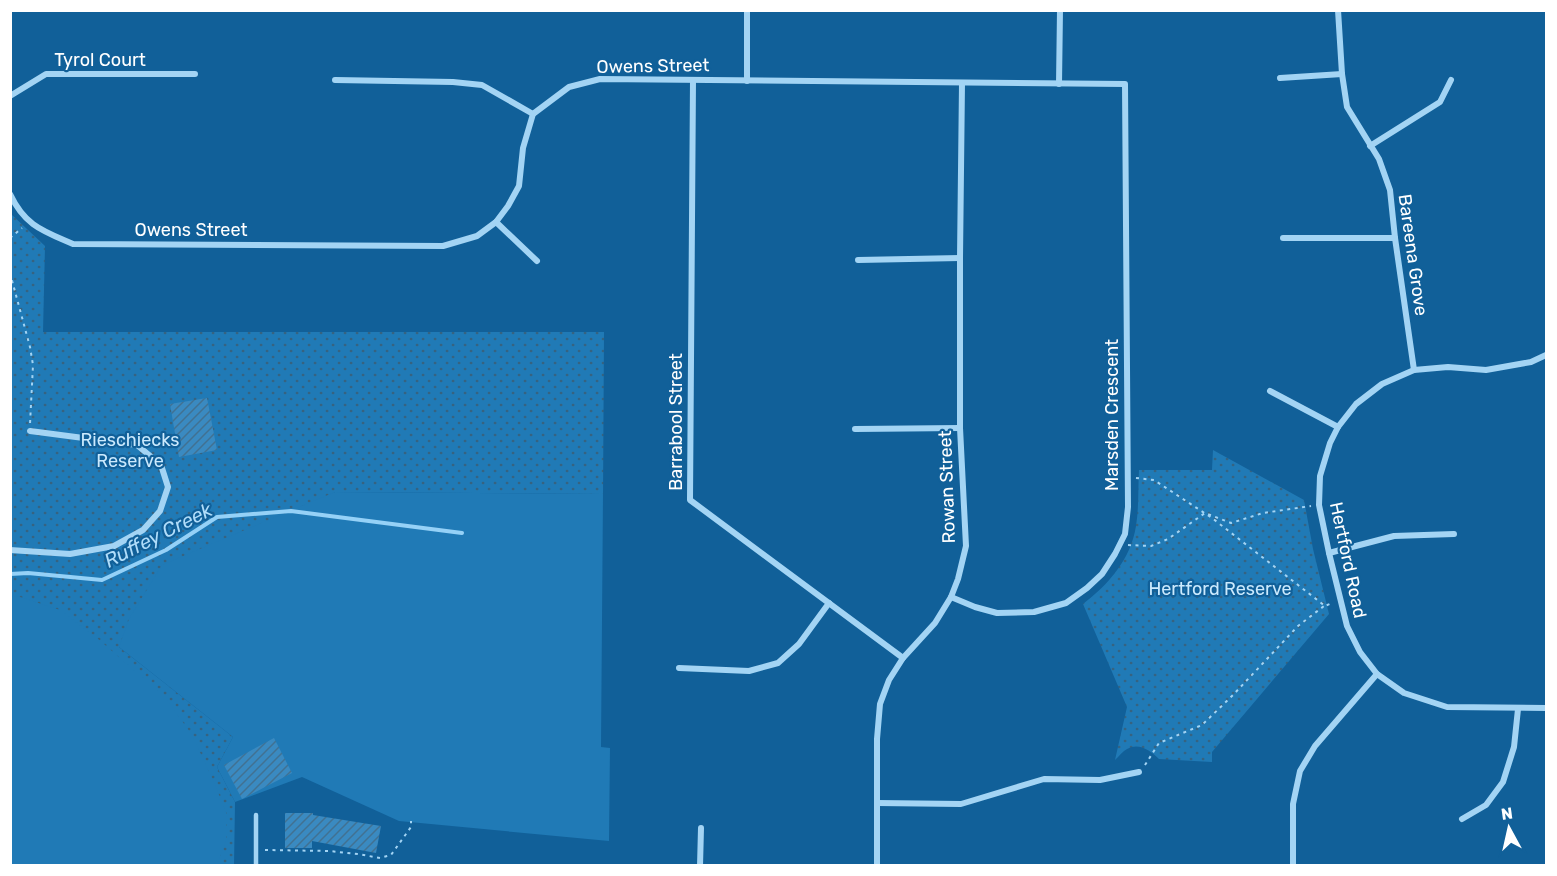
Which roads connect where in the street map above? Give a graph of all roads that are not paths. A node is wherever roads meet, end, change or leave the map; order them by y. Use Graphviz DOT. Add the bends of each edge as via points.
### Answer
graph roads {
  1 [pos="747,10"];
  2 [pos="1060,10"];
  3 [pos="1338,10"];
  4 [pos="195,74"];
  5 [pos="1342,74"];
  6 [pos="1280,78"];
  7 [pos="335,80"];
  8 [pos="693,80"];
  9 [pos="1451,80"];
  10 [pos="747,81"];
  11 [pos="963,83"];
  12 [pos="1059,84"];
  13 [pos="1125,84"];
  14 [pos="10,96"];
  15 [pos="533,114"];
  16 [pos="1370,146"];
  17 [pos="10,194"];
  18 [pos="496,222"];
  19 [pos="1282,238"];
  20 [pos="1395,238"];
  21 [pos="960,258"];
  22 [pos="858,260"];
  23 [pos="537,261"];
  24 [pos="1546,355"];
  25 [pos="1414,370"];
  26 [pos="1270,391"];
  27 [pos="1338,427"];
  28 [pos="960,428"];
  29 [pos="855,429"];
  30 [pos="30,431"];
  31 [pos="1454,534"];
  32 [pos="10,550"];
  33 [pos="1329,553"];
  34 [pos="951,597"];
  35 [pos="829,603"];
  36 [pos="903,658"];
  37 [pos="679,668"];
  38 [pos="1377,674"];
  39 [pos="1546,708"];
  40 [pos="1518,709"];
  41 [pos="1139,772"];
  42 [pos="877,803"];
  43 [pos="256,815"];
  44 [pos="1462,819"];
  45 [pos="701,828"];
  46 [pos="256,866"];
  47 [pos="700,866"];
  48 [pos="877,866"];
  49 [pos="1293,866"];
  1 -- 10 [label="street"];
  2 -- 12 [label="street"];
  3 -- 5 [label="street, Bareena Grove"];
  4 -- 14 [label="street, Tyrol Court" via="46,74"];
  5 -- 6 [label="street"];
  5 -- 16 [label="street, Bareena Grove" via="1347,107"];
  7 -- 15 [label="street" via="453,81 482,85"];
  8 -- 10 [label="street, Owens Street"];
  8 -- 15 [label="street, Owens Street" via="600,79 569,87"];
  8 -- 35 [label="street, Barrabool Street" via="690,500"];
  9 -- 16 [label="street" via="1440,102"];
  10 -- 11 [label="street, Owens Street"];
  11 -- 12 [label="street, Owens Street"];
  11 -- 21 [label="street, Rowan Street"];
  12 -- 13 [label="street, Owens Street"];
  13 -- 34 [label="street, Marsden Crescent" via="1125,534 1102,574 1066,603 1034,612 997,613"];
  15 -- 18 [label="street, Owens Street" via="523,148 519,186"];
  16 -- 20 [label="street, Bareena Grove" via="1390,190"];
  17 -- 18 [label="street, Owens Street" via="39,230 73,244 443,246 477,236"];
  18 -- 23 [label="street"];
  19 -- 20 [label="street"];
  20 -- 25 [label="street, Bareena Grove"];
  21 -- 22 [label="street"];
  21 -- 28 [label="street, Rowan Street"];
  24 -- 25 [label="street, Hertford Road" via="1531,362 1486,370"];
  25 -- 27 [label="street, Hertford Road" via="1382,384 1356,404"];
  26 -- 27 [label="street"];
  27 -- 33 [label="street, Hertford Road" via="1320,476 1319,505"];
  28 -- 29 [label="street"];
  28 -- 34 [label="street, Rowan Street" via="966,546"];
  30 -- 32 [label="street" via="137,445 161,465 168,487 160,512 142,530 114,546 70,554"];
  31 -- 33 [label="street" via="1394,536"];
  33 -- 38 [label="street, Hertford Road" via="1347,626"];
  34 -- 36 [label="street, Rowan Street" via="935,623"];
  35 -- 36 [label="street, Barrabool Street"];
  35 -- 37 [label="street" via="799,644 778,663 749,670"];
  36 -- 42 [label="street, Rowan Street" via="880,704"];
  38 -- 40 [label="street, Hertford Road" via="1404,693 1447,707"];
  38 -- 49 [label="street" via="1315,746 1300,771 1293,804"];
  39 -- 40 [label="street, Hertford Road"];
  40 -- 44 [label="street" via="1514,747 1503,782 1486,805"];
  41 -- 42 [label="street" via="1100,780 1044,779 961,804"];
  42 -- 48 [label="street, Rowan Street"];
  43 -- 46 [label="lane"];
  45 -- 47 [label="street"];
}
